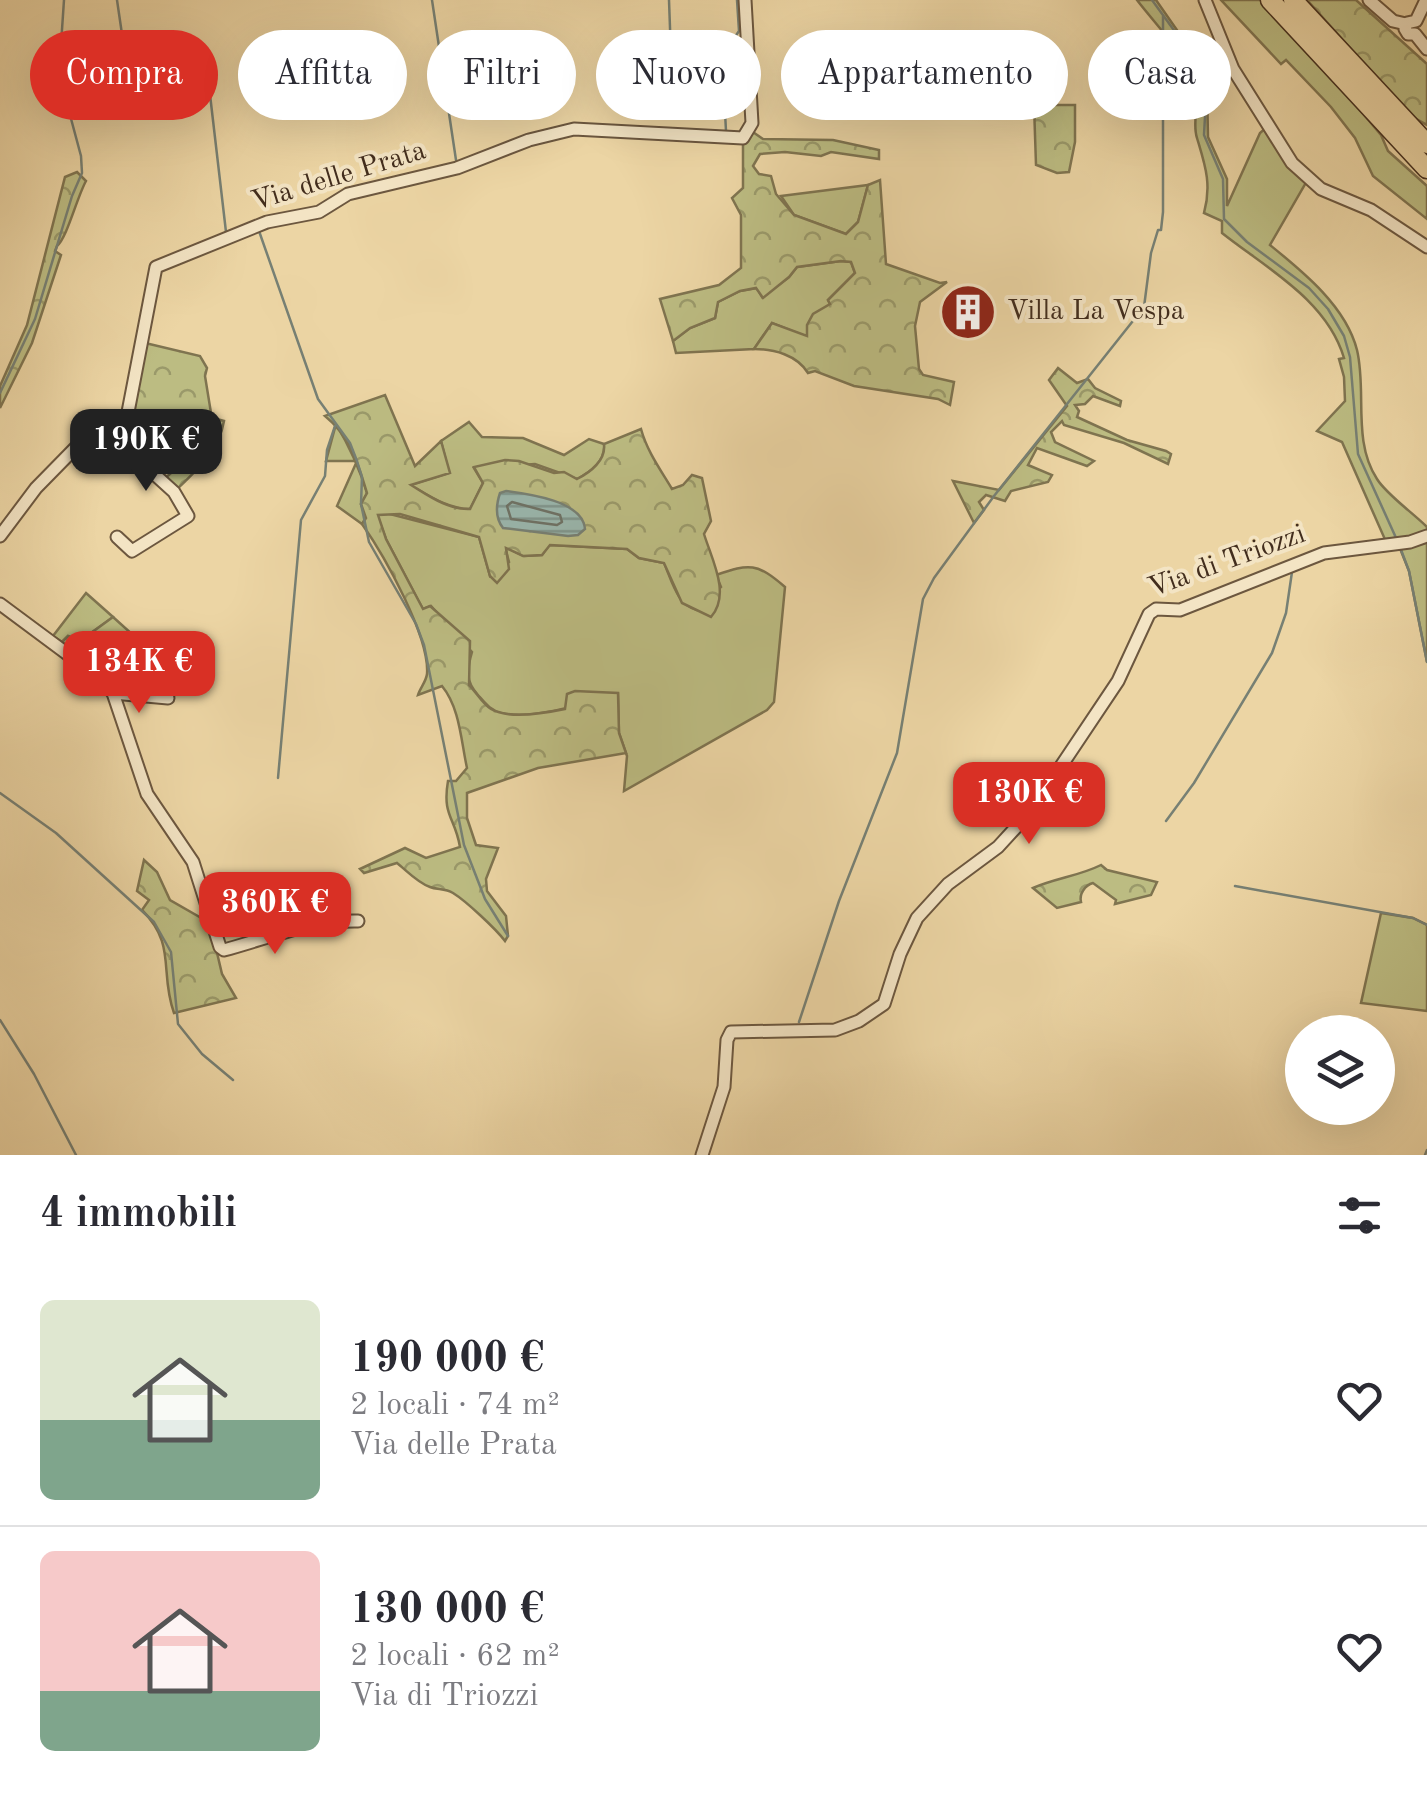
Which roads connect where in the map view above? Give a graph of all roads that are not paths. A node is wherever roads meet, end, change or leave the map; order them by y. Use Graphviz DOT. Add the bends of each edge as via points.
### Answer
graph roads {
  1 [pos="746,0"];
  2 [pos="1204,0"];
  3 [pos="1270,0"];
  4 [pos="1293,0"];
  5 [pos="1369,0"];
  6 [pos="1426,0"];
  7 [pos="1412,27"];
  8 [pos="1427,49"];
  9 [pos="1427,144"];
  10 [pos="1427,169"];
  11 [pos="1427,247"];
  12 [pos="120,442"];
  13 [pos="0,536"];
  14 [pos="1427,536"];
  15 [pos="118,538"];
  16 [pos="0,604"];
  17 [pos="113,693"];
  18 [pos="168,698"];
  19 [pos="358,921"];
  20 [pos="702,1155"];
  1 -- 12 [label="street, Via delle Prata" via="752,122 742,138 574,129 457,168 348,194 319,212 264,223 156,267"];
  2 -- 11 [label="street" via="1234,69 1292,163 1321,190 1371,210"];
  3 -- 10 [label="highway"];
  4 -- 9 [label="highway"];
  5 -- 7 [label="street"];
  6 -- 7 [label="street"];
  7 -- 8 [label="street"];
  12 -- 13 [label="street" via="86,437"];
  12 -- 15 [label="street" via="174,492 188,516 132,551"];
  14 -- 20 [label="street, Via di Triozzi" via="1324,553 1180,610 1148,614 1118,682 1031,811 917,918 884,1004 835,1030 732,1032 724,1087"];
  16 -- 17 [label="street"];
  17 -- 18 [label="street"];
  17 -- 19 [label="street" via="146,794 193,862 220,948 305,924"];
}
